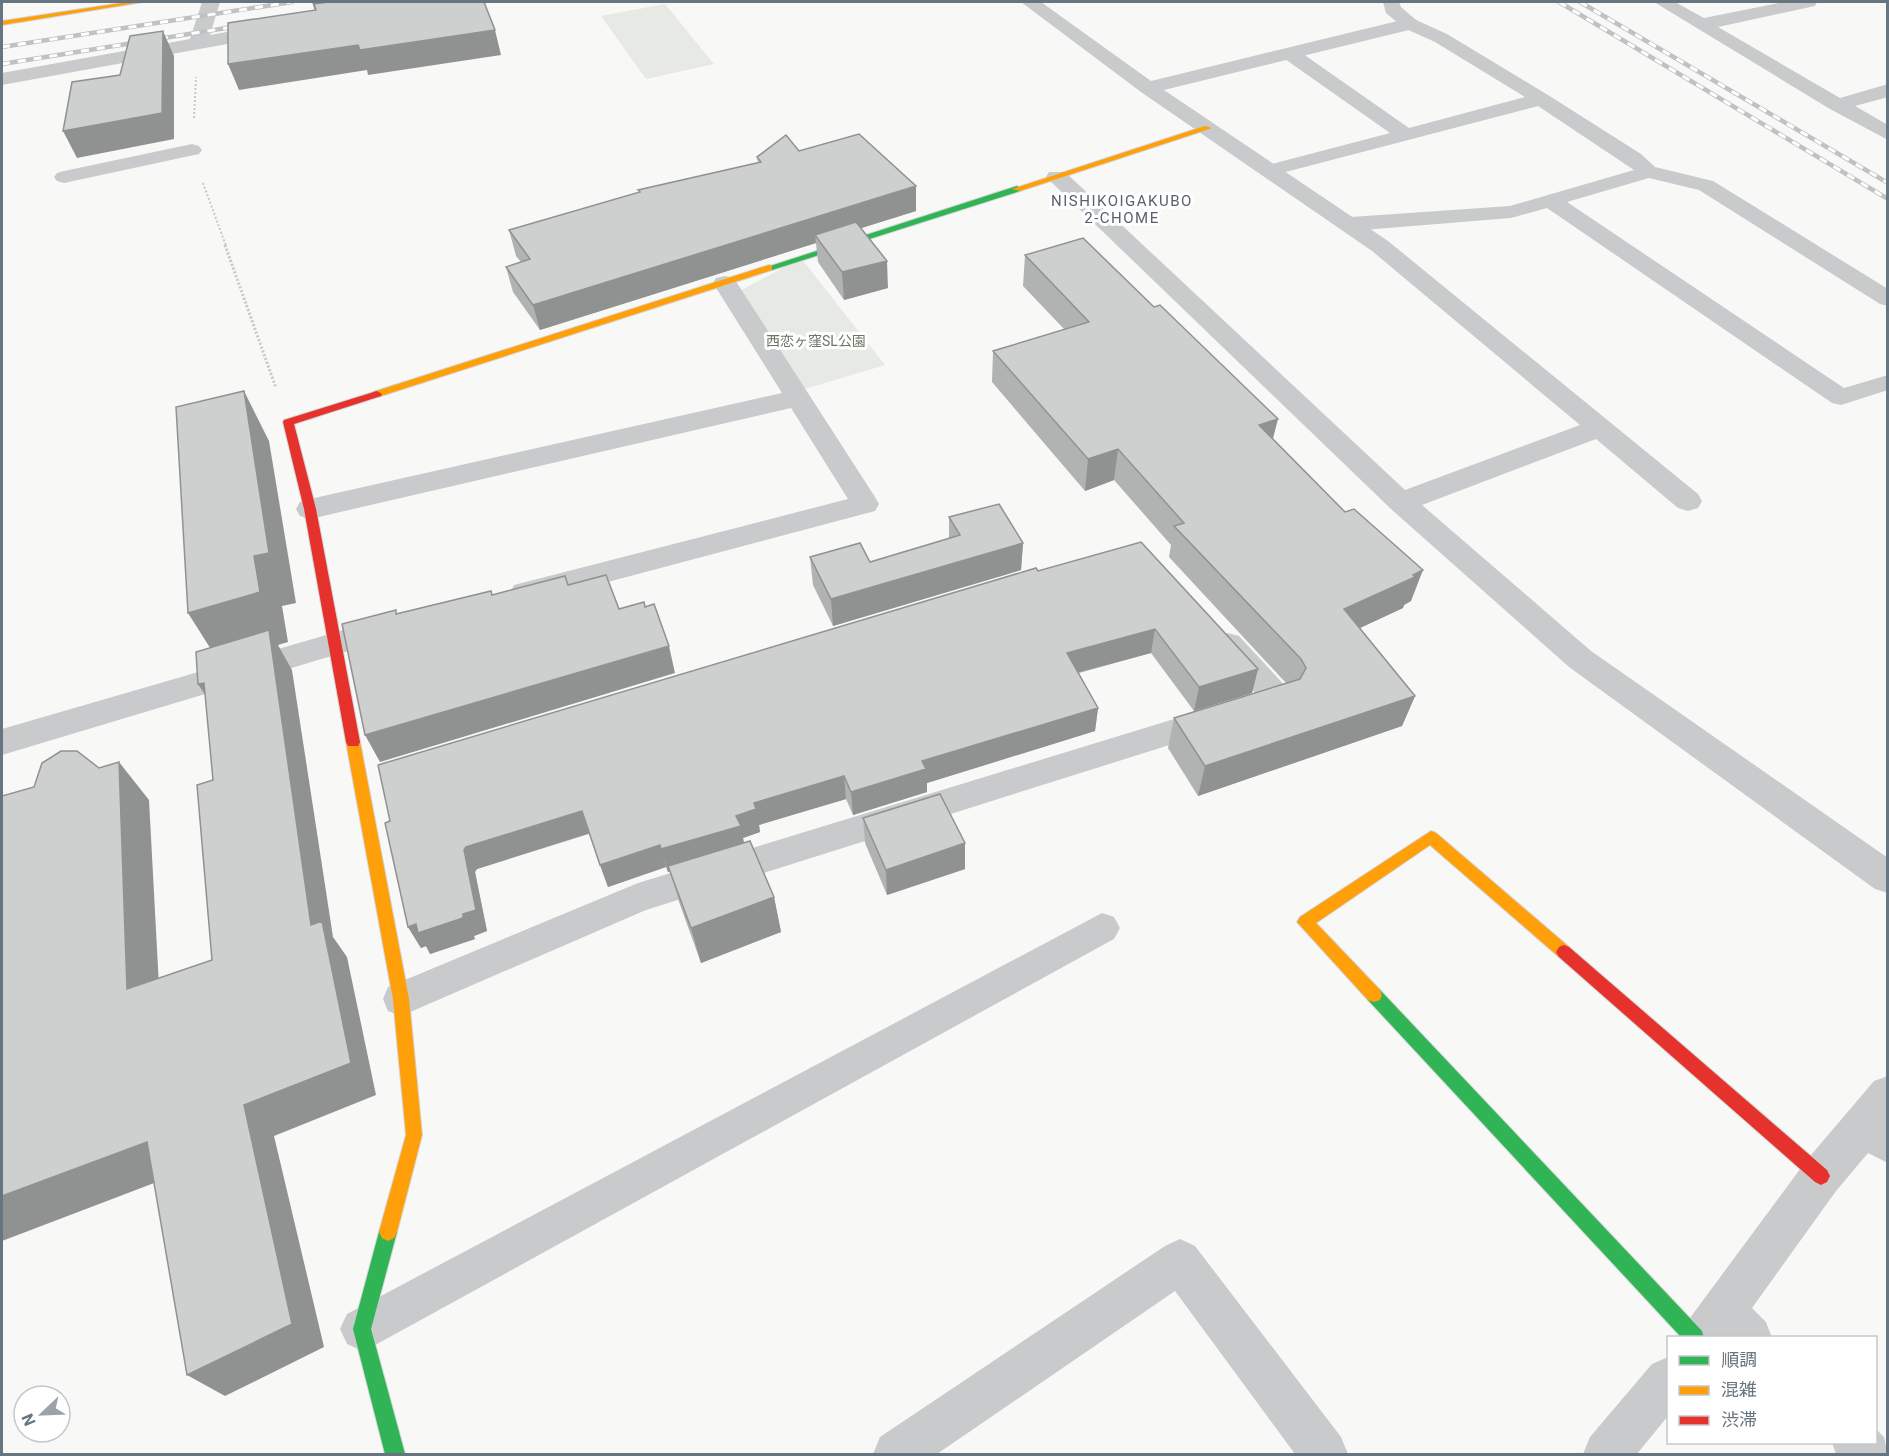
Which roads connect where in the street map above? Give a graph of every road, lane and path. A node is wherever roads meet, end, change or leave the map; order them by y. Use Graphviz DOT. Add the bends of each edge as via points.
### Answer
graph roads {
  1 [pos="139,2"];
  2 [pos="211,2"];
  3 [pos="1030,2"];
  4 [pos="1391,2"];
  5 [pos="1664,2"];
  6 [pos="1808,2"];
  7 [pos="2,22"];
  8 [pos="1410,24"];
  9 [pos="1704,24"];
  10 [pos="289,27"];
  11 [pos="198,44"];
  12 [pos="1289,53"];
  13 [pos="2,79"];
  14 [pos="1148,88"];
  15 [pos="1887,90"];
  16 [pos="1541,99"];
  17 [pos="1837,105"];
  18 [pos="1208,128"];
  19 [pos="1405,134"];
  20 [pos="1887,134"];
  21 [pos="192,150"];
  22 [pos="1271,170"];
  23 [pos="1648,172"];
  24 [pos="64,177"];
  25 [pos="1057,177"];
  26 [pos="1552,202"];
  27 [pos="1351,224"];
  28 [pos="725,283"];
  29 [pos="1887,299"];
  30 [pos="1887,382"];
  31 [pos="798,398"];
  32 [pos="288,422"];
  33 [pos="1601,427"];
  34 [pos="1688,501"];
  35 [pos="1401,502"];
  36 [pos="310,509"];
  37 [pos="496,601"];
  38 [pos="1209,623"];
  39 [pos="392,628"];
  40 [pos="334,643"];
  41 [pos="2,742"];
  42 [pos="1887,878"];
  43 [pos="1102,928"];
  44 [pos="401,999"];
  45 [pos="1880,1121"];
  46 [pos="1821,1176"];
  47 [pos="362,1329"];
  48 [pos="1718,1331"];
  49 [pos="1667,1381"];
  50 [pos="1856,1444"];
  51 [pos="395,1455"];
  52 [pos="897,1455"];
  53 [pos="1324,1455"];
  54 [pos="1607,1455"];
  55 [pos="1867,1455"];
  1 -- 7 [label="street"];
  2 -- 11 [label="street"];
  3 -- 14 [label="street"];
  4 -- 8 [label="lane" via="1392,9"];
  5 -- 9 [label="street"];
  6 -- 9 [label="street"];
  8 -- 12 [label="street"];
  8 -- 16 [label="lane" via="1441,38"];
  9 -- 17 [label="street"];
  10 -- 11 [label="street"];
  11 -- 13 [label="street"];
  11 -- 21 [label="path"];
  12 -- 14 [label="street"];
  12 -- 19 [label="lane"];
  14 -- 18 [label="street"];
  15 -- 17 [label="street"];
  16 -- 19 [label="lane"];
  16 -- 23 [label="lane" via="1634,158"];
  17 -- 20 [label="street"];
  18 -- 22 [label="street"];
  18 -- 25 [label="street"];
  19 -- 22 [label="lane"];
  21 -- 24 [label="lane"];
  21 -- 32 [label="path"];
  22 -- 27 [label="street"];
  23 -- 26 [label="lane"];
  23 -- 29 [label="lane" via="1706,185"];
  25 -- 28 [label="street"];
  25 -- 35 [label="street"];
  26 -- 27 [label="lane" via="1461,218"];
  26 -- 30 [label="lane" via="1841,397"];
  27 -- 33 [label="street"];
  28 -- 31 [label="street"];
  28 -- 32 [label="street"];
  31 -- 36 [label="street"];
  31 -- 37 [label="street" via="864,504"];
  32 -- 36 [label="street"];
  33 -- 34 [label="street"];
  33 -- 35 [label="street"];
  35 -- 42 [label="street" via="1580,659"];
  36 -- 40 [label="street"];
  38 -- 44 [label="lane" via="1279,699 638,898"];
  39 -- 40 [label="street"];
  40 -- 41 [label="street"];
  40 -- 44 [label="street" via="372,778"];
  43 -- 47 [label="lane"];
  44 -- 47 [label="street" via="414,1135"];
  45 -- 46 [label="street"];
  46 -- 48 [label="street"];
  46 -- 48 [label="street" via="1431,837 1305,922"];
  47 -- 51 [label="street"];
  49 -- 54 [label="street"];
  50 -- 55 [label="street"];
  52 -- 53 [label="street" via="1180,1261"];
}
